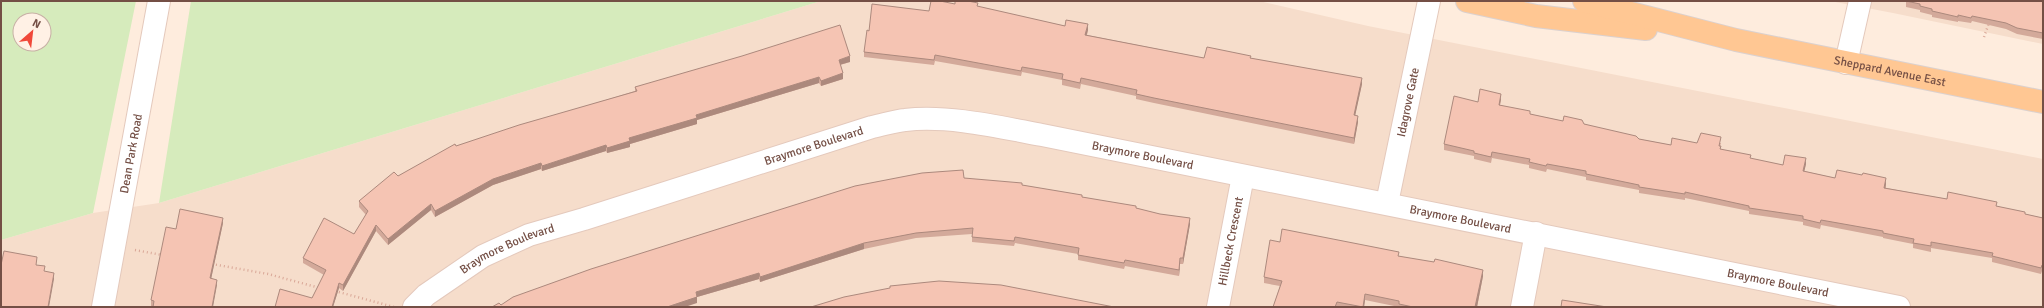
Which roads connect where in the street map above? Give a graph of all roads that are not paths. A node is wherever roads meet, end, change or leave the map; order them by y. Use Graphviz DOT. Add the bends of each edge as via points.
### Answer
graph roads {
  1 [pos="159,1"];
  2 [pos="1429,1"];
  3 [pos="1467,1"];
  4 [pos="1584,1"];
  5 [pos="1860,1"];
  6 [pos="1736,40"];
  7 [pos="1846,63"];
  8 [pos="2043,102"];
  9 [pos="1243,176"];
  10 [pos="1387,203"];
  11 [pos="1536,233"];
  12 [pos="103,307"];
  13 [pos="414,307"];
  14 [pos="1218,307"];
  15 [pos="1522,307"];
  16 [pos="1899,307"];
  1 -- 12 [label="street, Dean Park Road"];
  2 -- 10 [label="street, Idagrove Gate"];
  3 -- 6 [label="main road, Sheppard Avenue East" via="1536,16"];
  4 -- 6 [label="main road, Sheppard Avenue East"];
  5 -- 7 [label="street"];
  6 -- 7 [label="main road, Sheppard Avenue East"];
  7 -- 8 [label="main road, Sheppard Avenue East"];
  9 -- 10 [label="street, Braymore Boulevard"];
  9 -- 13 [label="street, Braymore Boulevard" via="983,124 905,120 872,127 529,235 483,256 426,295"];
  9 -- 14 [label="street, Hillbeck Crescent"];
  10 -- 11 [label="street, Braymore Boulevard"];
  11 -- 15 [label="street"];
  11 -- 16 [label="street, Braymore Boulevard"];
}
